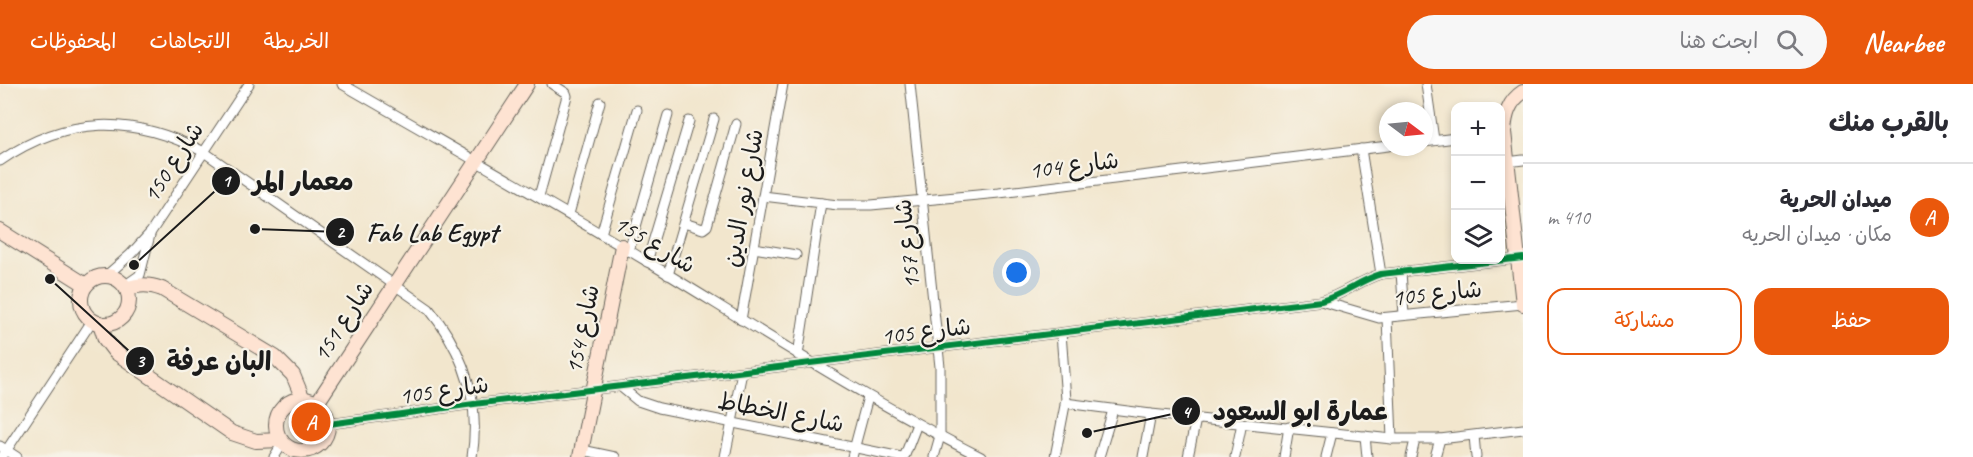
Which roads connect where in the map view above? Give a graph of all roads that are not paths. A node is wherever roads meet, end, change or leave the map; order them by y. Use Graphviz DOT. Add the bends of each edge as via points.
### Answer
graph roads {
  1 [pos="249,84"];
  2 [pos="342,84"];
  3 [pos="527,84"];
  4 [pos="552,84"];
  5 [pos="783,84"];
  6 [pos="910,84"];
  7 [pos="1426,84"];
  8 [pos="1523,92"];
  9 [pos="600,102"];
  10 [pos="1427,102"];
  11 [pos="638,110"];
  12 [pos="668,116"];
  13 [pos="1505,118"];
  14 [pos="714,119"];
  15 [pos="689,121"];
  16 [pos="736,124"];
  17 [pos="1451,138"];
  18 [pos="1433,141"];
  19 [pos="1379,147"];
  20 [pos="1361,149"];
  21 [pos="1505,150"];
  22 [pos="204,152"];
  23 [pos="1523,160"];
  24 [pos="0,161"];
  25 [pos="476,162"];
  26 [pos="1507,162"];
  27 [pos="539,196"];
  28 [pos="763,196"];
  29 [pos="922,201"];
  30 [pos="821,203"];
  31 [pos="569,214"];
  32 [pos="684,223"];
  33 [pos="0,231"];
  34 [pos="151,232"];
  35 [pos="601,234"];
  36 [pos="754,248"];
  37 [pos="626,249"];
  38 [pos="796,255"];
  39 [pos="1520,258"];
  40 [pos="648,262"];
  41 [pos="1401,272"];
  42 [pos="1381,274"];
  43 [pos="107,275"];
  44 [pos="668,275"];
  45 [pos="395,284"];
  46 [pos="86,285"];
  47 [pos="126,287"];
  48 [pos="1321,301"];
  49 [pos="1523,304"];
  50 [pos="1404,315"];
  51 [pos="1387,318"];
  52 [pos="741,320"];
  53 [pos="96,322"];
  54 [pos="1061,333"];
  55 [pos="938,348"];
  56 [pos="798,355"];
  57 [pos="811,363"];
  58 [pos="742,372"];
  59 [pos="621,387"];
  60 [pos="592,390"];
  61 [pos="868,397"];
  62 [pos="310,401"];
  63 [pos="1065,403"];
  64 [pos="474,404"];
  65 [pos="1113,410"];
  66 [pos="1151,414"];
  67 [pos="1196,419"];
  68 [pos="732,421"];
  69 [pos="1242,423"];
  70 [pos="329,424"];
  71 [pos="918,424"];
  72 [pos="1289,427"];
  73 [pos="1523,429"];
  74 [pos="1332,433"];
  75 [pos="939,436"];
  76 [pos="1365,436"];
  77 [pos="1474,436"];
  78 [pos="1392,439"];
  79 [pos="1415,440"];
  80 [pos="1440,440"];
  81 [pos="282,442"];
  82 [pos="855,447"];
  83 [pos="3,451"];
  84 [pos="317,452"];
  85 [pos="581,454"];
  86 [pos="17,457"];
  87 [pos="274,457"];
  88 [pos="472,457"];
  89 [pos="615,457"];
  90 [pos="725,457"];
  91 [pos="852,457"];
  92 [pos="934,457"];
  93 [pos="981,457"];
  94 [pos="1055,457"];
  95 [pos="1099,457"];
  96 [pos="1143,457"];
  97 [pos="1188,457"];
  98 [pos="1235,457"];
  99 [pos="1284,457"];
  100 [pos="1326,457"];
  101 [pos="1367,457"];
  102 [pos="1411,457"];
  103 [pos="1435,457"];
  104 [pos="1476,457"];
  1 -- 22 [label="street, شارع 150"];
  2 -- 25 [label="street, شارع 155"];
  3 -- 25 [label="street, شارع 151"];
  4 -- 27 [label="street" via="567,96"];
  5 -- 28 [label="street, شارع نور الدين"];
  6 -- 29 [label="street, شارع 157"];
  7 -- 10 [label="street"];
  8 -- 13 [label="street" via="1509,106"];
  9 -- 31 [label="street"];
  11 -- 35 [label="street"];
  12 -- 37 [label="street"];
  14 -- 32 [label="street"];
  15 -- 40 [label="street"];
  16 -- 32 [label="street" via="707,226 703,229"];
  17 -- 18 [label="street"];
  19 -- 20 [label="street, شارع 104"];
  20 -- 29 [label="street, شارع 104"];
  20 -- 42 [label="street"];
  21 -- 26 [label="street"];
  22 -- 24 [label="street" via="153,130 98,125 44,136"];
  22 -- 34 [label="street, شارع 150"];
  22 -- 45 [label="street"];
  23 -- 26 [label="street"];
  25 -- 27 [label="street, شارع 155"];
  25 -- 45 [label="street, شارع 151"];
  26 -- 39 [label="street"];
  27 -- 31 [label="street, شارع 155"];
  28 -- 30 [label="street, شارع 104"];
  28 -- 36 [label="street, شارع نور الدين"];
  29 -- 30 [label="street, شارع 104"];
  29 -- 55 [label="street, شارع 157"];
  30 -- 56 [label="street"];
  31 -- 35 [label="street, شارع 155"];
  32 -- 44 [label="street"];
  33 -- 46 [label="street"];
  34 -- 43 [label="street, شارع 150"];
  34 -- 47 [label="street, شارع 150" via="144,266"];
  35 -- 37 [label="street, شارع 155"];
  36 -- 38 [label="street"];
  36 -- 52 [label="street, شارع نور الدين"];
  37 -- 40 [label="street, شارع 155"];
  37 -- 60 [label="street, شارع 154"];
  39 -- 41 [label="street, شارع 105"];
  39 -- 49 [label="street"];
  40 -- 44 [label="street, شارع 155"];
  41 -- 42 [label="street, شارع 105"];
  41 -- 50 [label="street"];
  42 -- 48 [label="street, شارع 105"];
  43 -- 46 [label="street"];
  43 -- 47 [label="street"];
  44 -- 52 [label="street, شارع 155"];
  45 -- 62 [label="street, شارع 151"];
  45 -- 64 [label="street" via="429,309 442,325 463,363"];
  46 -- 53 [label="street" via="82,307"];
  47 -- 53 [label="street" via="129,302 124,315 113,322"];
  47 -- 62 [label="street" via="162,288 275,357"];
  48 -- 51 [label="street, شارع 105" via="1371,317"];
  48 -- 54 [label="street, شارع 105"];
  49 -- 50 [label="street, شارع 105"];
  50 -- 51 [label="street, شارع 105"];
  51 -- 78 [label="street"];
  52 -- 56 [label="street, شارع 155"];
  53 -- 81 [label="street" via="115,352 232,433 256,441"];
  53 -- 83 [label="street"];
  54 -- 55 [label="street, شارع 105"];
  54 -- 63 [label="street"];
  55 -- 57 [label="street, شارع 105"];
  55 -- 75 [label="street, شارع 157"];
  56 -- 57 [label="street, شارع 155"];
  57 -- 58 [label="street, شارع 105"];
  57 -- 61 [label="street, شارع 155"];
  58 -- 59 [label="street, شارع 105"];
  58 -- 68 [label="street"];
  59 -- 60 [label="street, شارع 105"];
  59 -- 68 [label="street, شارع الخطاط" via="648,405"];
  60 -- 64 [label="street, شارع 105"];
  60 -- 85 [label="street, شارع 154"];
  61 -- 71 [label="street, شارع 155"];
  61 -- 82 [label="street"];
  62 -- 70 [label="street" via="326,412"];
  62 -- 81 [label="street" via="295,400 281,409 276,424"];
  63 -- 65 [label="street"];
  63 -- 94 [label="street"];
  64 -- 70 [label="street, شارع 105"];
  64 -- 88 [label="street"];
  65 -- 66 [label="street"];
  65 -- 95 [label="street"];
  66 -- 67 [label="street"];
  66 -- 96 [label="street"];
  67 -- 69 [label="street"];
  67 -- 97 [label="street"];
  68 -- 82 [label="street, شارع الخطاط"];
  68 -- 90 [label="street"];
  69 -- 72 [label="street"];
  69 -- 98 [label="street"];
  70 -- 84 [label="street"];
  71 -- 75 [label="street, شارع 155"];
  71 -- 82 [label="street, شارع الخطاط" via="903,457"];
  72 -- 74 [label="street"];
  72 -- 99 [label="street"];
  73 -- 77 [label="street"];
  74 -- 76 [label="street"];
  74 -- 100 [label="street"];
  75 -- 92 [label="street, شارع 157"];
  75 -- 93 [label="street, شارع 155"];
  76 -- 78 [label="street"];
  76 -- 101 [label="street"];
  77 -- 80 [label="street"];
  77 -- 104 [label="street"];
  78 -- 79 [label="street"];
  79 -- 80 [label="street"];
  79 -- 102 [label="street"];
  80 -- 103 [label="street"];
  81 -- 84 [label="street" via="300,452"];
  81 -- 87 [label="street"];
  82 -- 91 [label="street"];
  83 -- 86 [label="street"];
  85 -- 89 [label="street"];
}
